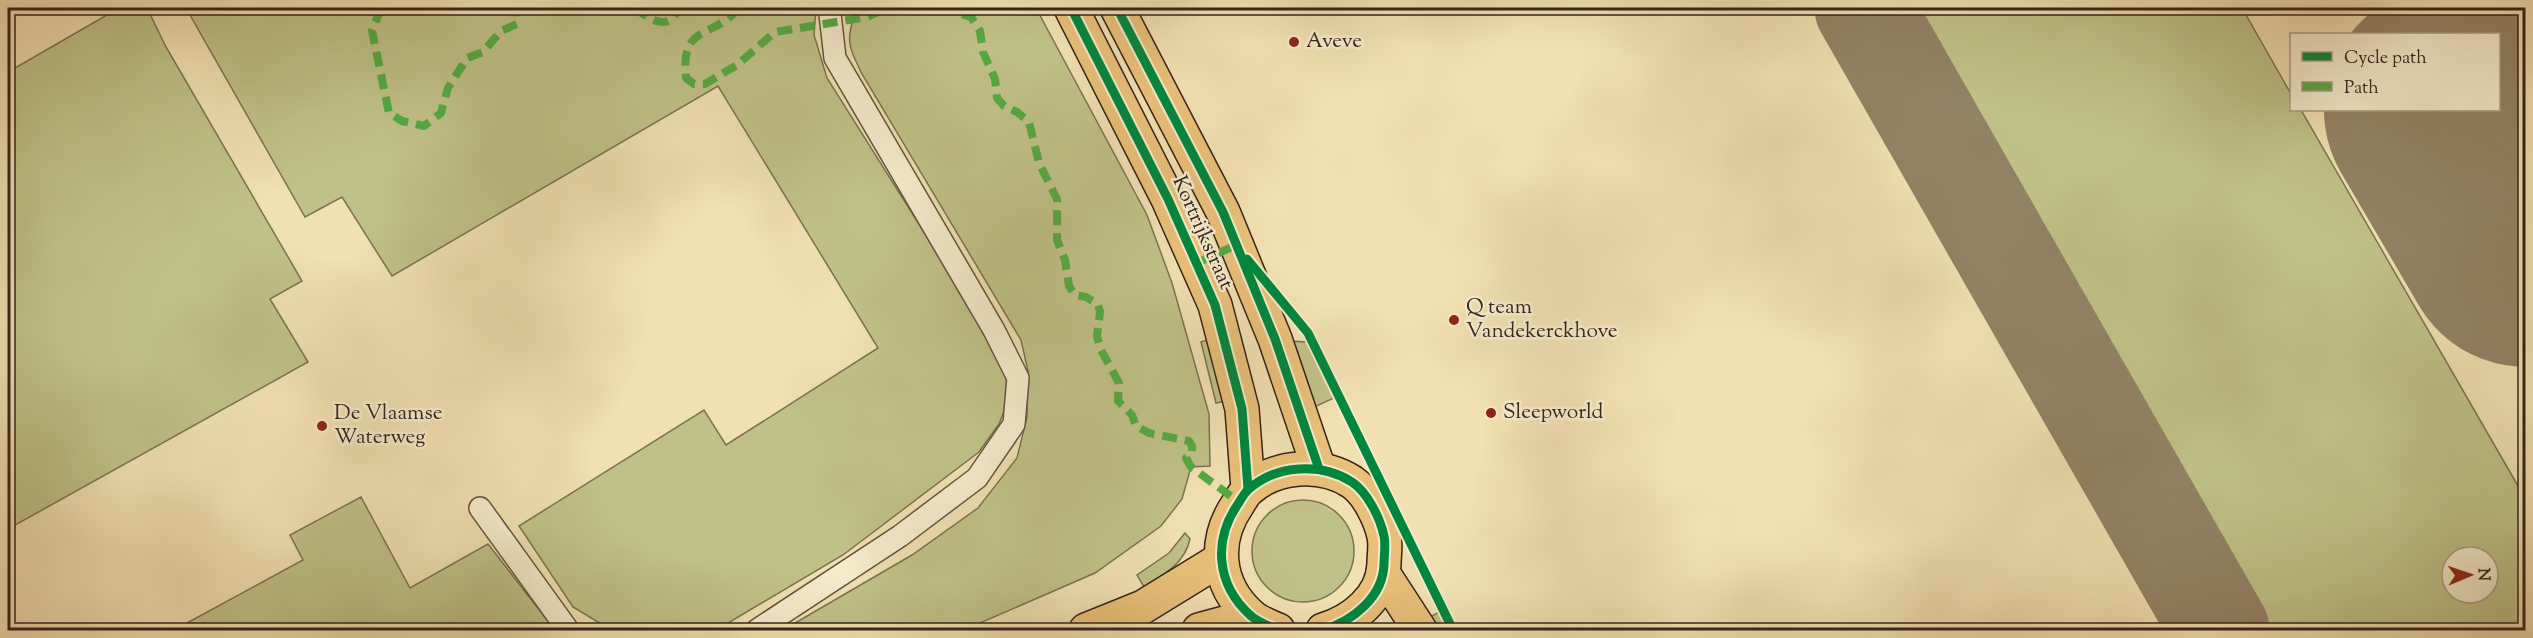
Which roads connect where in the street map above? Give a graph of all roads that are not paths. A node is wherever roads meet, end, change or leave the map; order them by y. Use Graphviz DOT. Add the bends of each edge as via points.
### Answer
graph roads {
  1 [pos="833,8"];
  2 [pos="1071,8"];
  3 [pos="1117,8"];
  4 [pos="1318,469"];
  5 [pos="1248,489"];
  6 [pos="480,508"];
  7 [pos="1221,558"];
  8 [pos="1383,573"];
  9 [pos="1264,623"];
  10 [pos="568,630"];
  11 [pos="757,630"];
  12 [pos="1086,630"];
  13 [pos="1199,630"];
  14 [pos="1323,630"];
  15 [pos="1420,630"];
  1 -- 11 [label="lane" via="830,15 835,58 1018,378 1014,424 977,478 900,536"];
  2 -- 5 [label="main road, Kortrijkstraat" via="1168,199 1215,306 1242,409"];
  3 -- 4 [label="main road, Kortrijkstraat" via="1222,212 1275,339"];
  4 -- 5 [label="main road" via="1279,472"];
  4 -- 8 [label="main road" via="1352,482 1372,506 1385,538"];
  5 -- 7 [label="main road" via="1227,521"];
  6 -- 10 [label="lane"];
  7 -- 9 [label="main road" via="1230,590"];
  7 -- 12 [label="main road" via="1143,607"];
  8 -- 14 [label="main road" via="1369,603 1344,624"];
  8 -- 15 [label="main road"];
  9 -- 13 [label="main road"];
}
